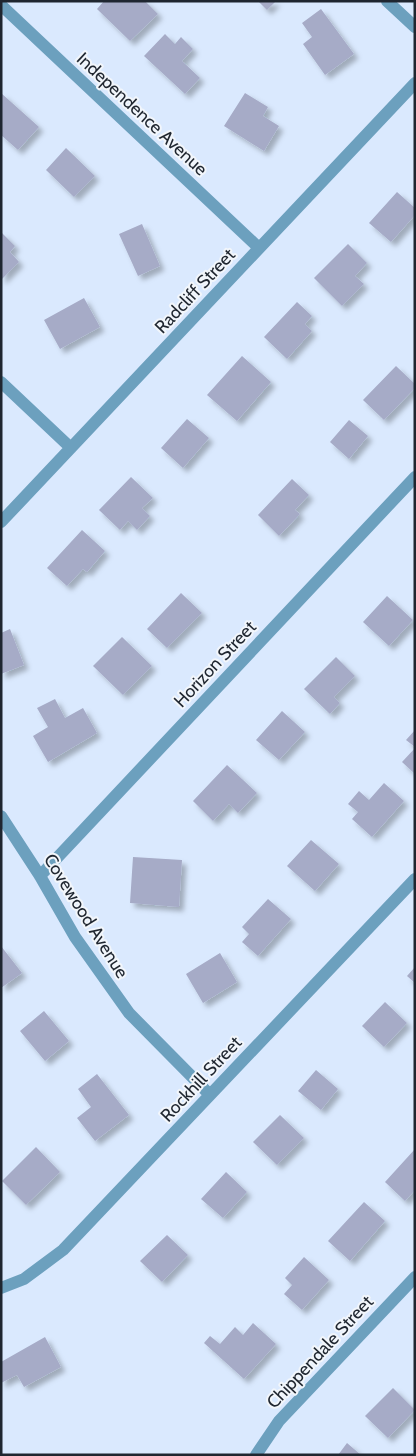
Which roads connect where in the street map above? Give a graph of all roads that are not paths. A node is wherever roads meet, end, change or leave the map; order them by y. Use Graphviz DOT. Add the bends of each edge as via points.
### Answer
graph roads {
  1 [pos="388,1"];
  2 [pos="1,5"];
  3 [pos="415,28"];
  4 [pos="415,82"];
  5 [pos="259,248"];
  6 [pos="1,382"];
  7 [pos="71,448"];
  8 [pos="415,477"];
  9 [pos="1,522"];
  10 [pos="1,816"];
  11 [pos="40,876"];
  12 [pos="415,879"];
  13 [pos="210,1095"];
  14 [pos="415,1277"];
  15 [pos="1,1288"];
  16 [pos="256,1455"];
  1 -- 3 [label="street"];
  2 -- 5 [label="street, Independence Avenue"];
  4 -- 5 [label="street, Radcliff Street"];
  5 -- 7 [label="street, Radcliff Street"];
  6 -- 7 [label="street"];
  7 -- 9 [label="street, Radcliff Street"];
  8 -- 11 [label="street, Horizon Street"];
  10 -- 11 [label="street, Covewood Avenue"];
  11 -- 13 [label="street, Covewood Avenue" via="75,938 129,1013"];
  12 -- 13 [label="street, Rockhill Street"];
  13 -- 15 [label="street, Rockhill Street" via="62,1250 24,1279"];
  14 -- 16 [label="street, Chippendale Street" via="279,1421"];
}
